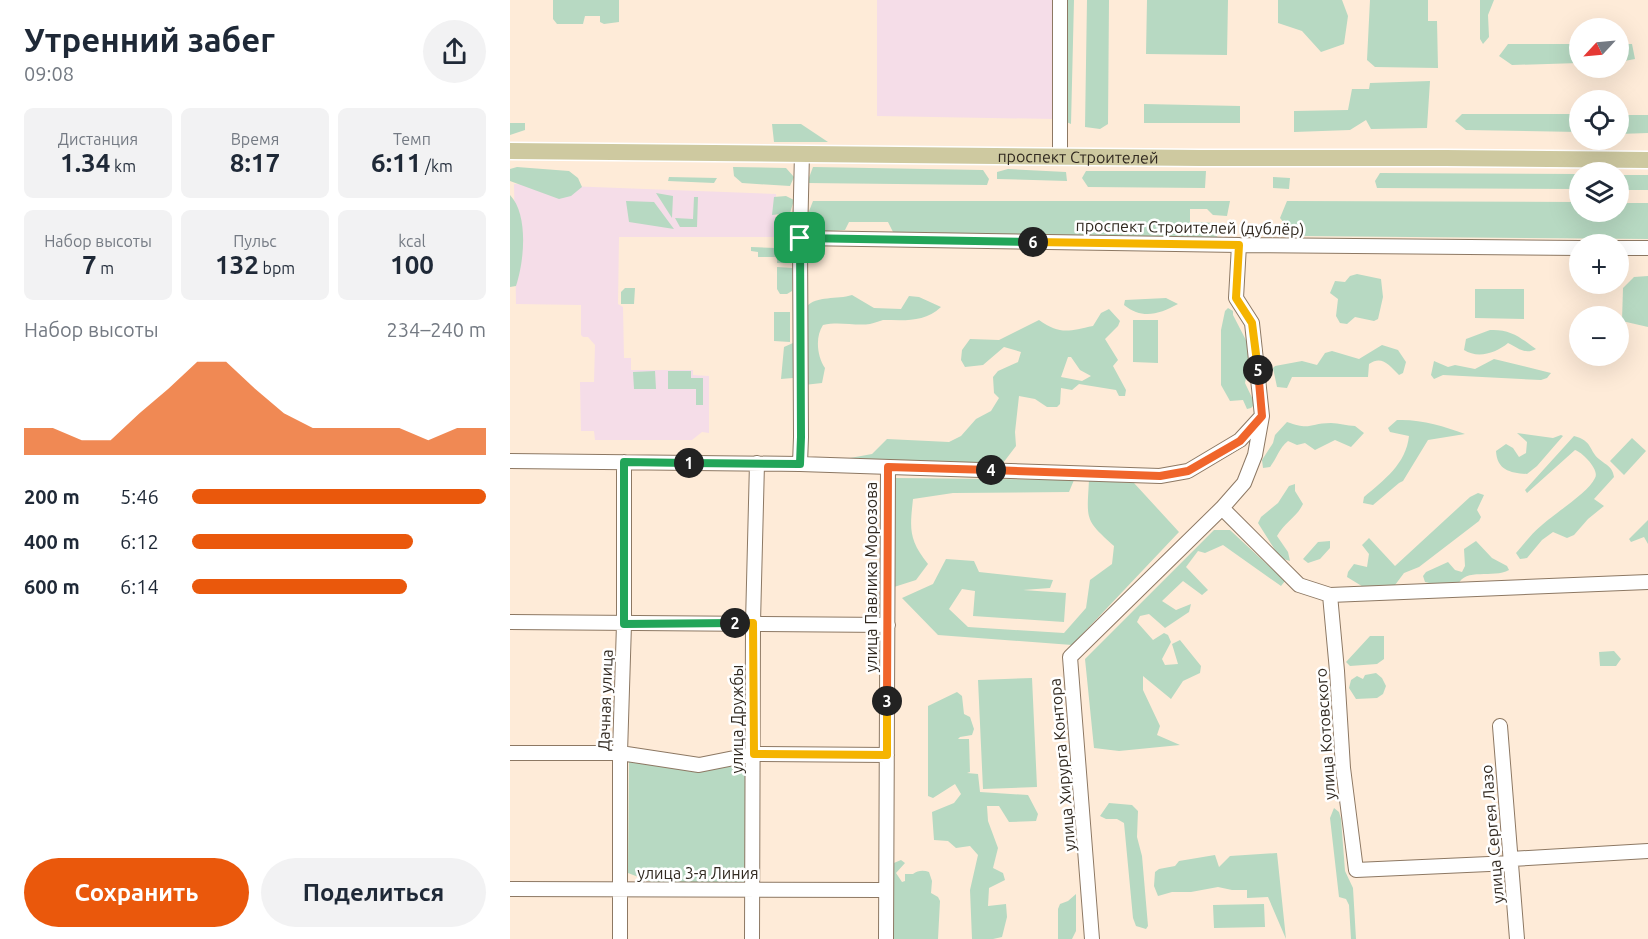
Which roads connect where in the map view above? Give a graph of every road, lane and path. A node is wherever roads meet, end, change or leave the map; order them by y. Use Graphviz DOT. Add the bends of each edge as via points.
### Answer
graph roads {
  1 [pos="1060,0"];
  2 [pos="510,151"];
  3 [pos="802,153"];
  4 [pos="1060,156"];
  5 [pos="1648,160"];
  6 [pos="800,238"];
  7 [pos="1239,245"];
  8 [pos="1569,248"];
  9 [pos="1629,248"];
  10 [pos="1648,248"];
  11 [pos="1262,416"];
  12 [pos="510,461"];
  13 [pos="624,462"];
  14 [pos="757,463"];
  15 [pos="800,464"];
  16 [pos="888,467"];
  17 [pos="1222,508"];
  18 [pos="1648,582"];
  19 [pos="1330,595"];
  20 [pos="510,622"];
  21 [pos="753,623"];
  22 [pos="624,624"];
  23 [pos="888,625"];
  24 [pos="1500,726"];
  25 [pos="510,753"];
  26 [pos="620,753"];
  27 [pos="754,754"];
  28 [pos="887,755"];
  29 [pos="1648,851"];
  30 [pos="1511,861"];
  31 [pos="510,889"];
  32 [pos="620,890"];
  33 [pos="753,890"];
  34 [pos="886,890"];
  35 [pos="620,939"];
  36 [pos="752,939"];
  37 [pos="886,939"];
  38 [pos="1092,939"];
  39 [pos="1517,939"];
  1 -- 4 [label="street"];
  2 -- 3 [label="main road, проспект Строителей"];
  3 -- 4 [label="main road, проспект Строителей"];
  3 -- 6 [label="street"];
  4 -- 5 [label="main road, проспект Строителей"];
  6 -- 7 [label="street, проспект Строителей (дублёр)"];
  6 -- 15 [label="street"];
  7 -- 8 [label="street, проспект Строителей (дублёр)"];
  7 -- 11 [label="street" via="1236,298 1252,323"];
  9 -- 10 [label="street"];
  11 -- 16 [label="street" via="1240,441 1198,466 1160,476"];
  11 -- 17 [label="street" via="1255,455 1244,483"];
  12 -- 13 [label="street"];
  13 -- 14 [label="street"];
  13 -- 22 [label="street, Дачная улица"];
  14 -- 15 [label="street"];
  14 -- 21 [label="street, улица Дружбы"];
  15 -- 16 [label="street"];
  16 -- 23 [label="street, улица Павлика Морозова"];
  17 -- 19 [label="street" via="1299,585"];
  17 -- 38 [label="street, улица Хирурга Контора" via="1070,657"];
  18 -- 19 [label="street"];
  19 -- 30 [label="street, улица Котовского" via="1343,768 1356,870"];
  20 -- 22 [label="street"];
  21 -- 22 [label="street"];
  21 -- 23 [label="street"];
  21 -- 27 [label="street, улица Дружбы"];
  22 -- 26 [label="street, Дачная улица"];
  23 -- 28 [label="street, улица Павлика Морозова"];
  24 -- 30 [label="street, улица Сергея Лазо"];
  25 -- 26 [label="street"];
  26 -- 27 [label="street" via="699,765"];
  26 -- 32 [label="street, Дачная улица"];
  27 -- 28 [label="street"];
  27 -- 33 [label="street, улица Дружбы"];
  28 -- 34 [label="street, улица Павлика Морозова"];
  29 -- 30 [label="street"];
  30 -- 39 [label="street, улица Сергея Лазо"];
  31 -- 32 [label="street, улица 3-я Линия"];
  32 -- 33 [label="street, улица 3-я Линия"];
  32 -- 35 [label="street, Дачная улица"];
  33 -- 34 [label="street, улица 3-я Линия"];
  33 -- 36 [label="street, улица Дружбы"];
  34 -- 37 [label="street, улица Павлика Морозова"];
}
